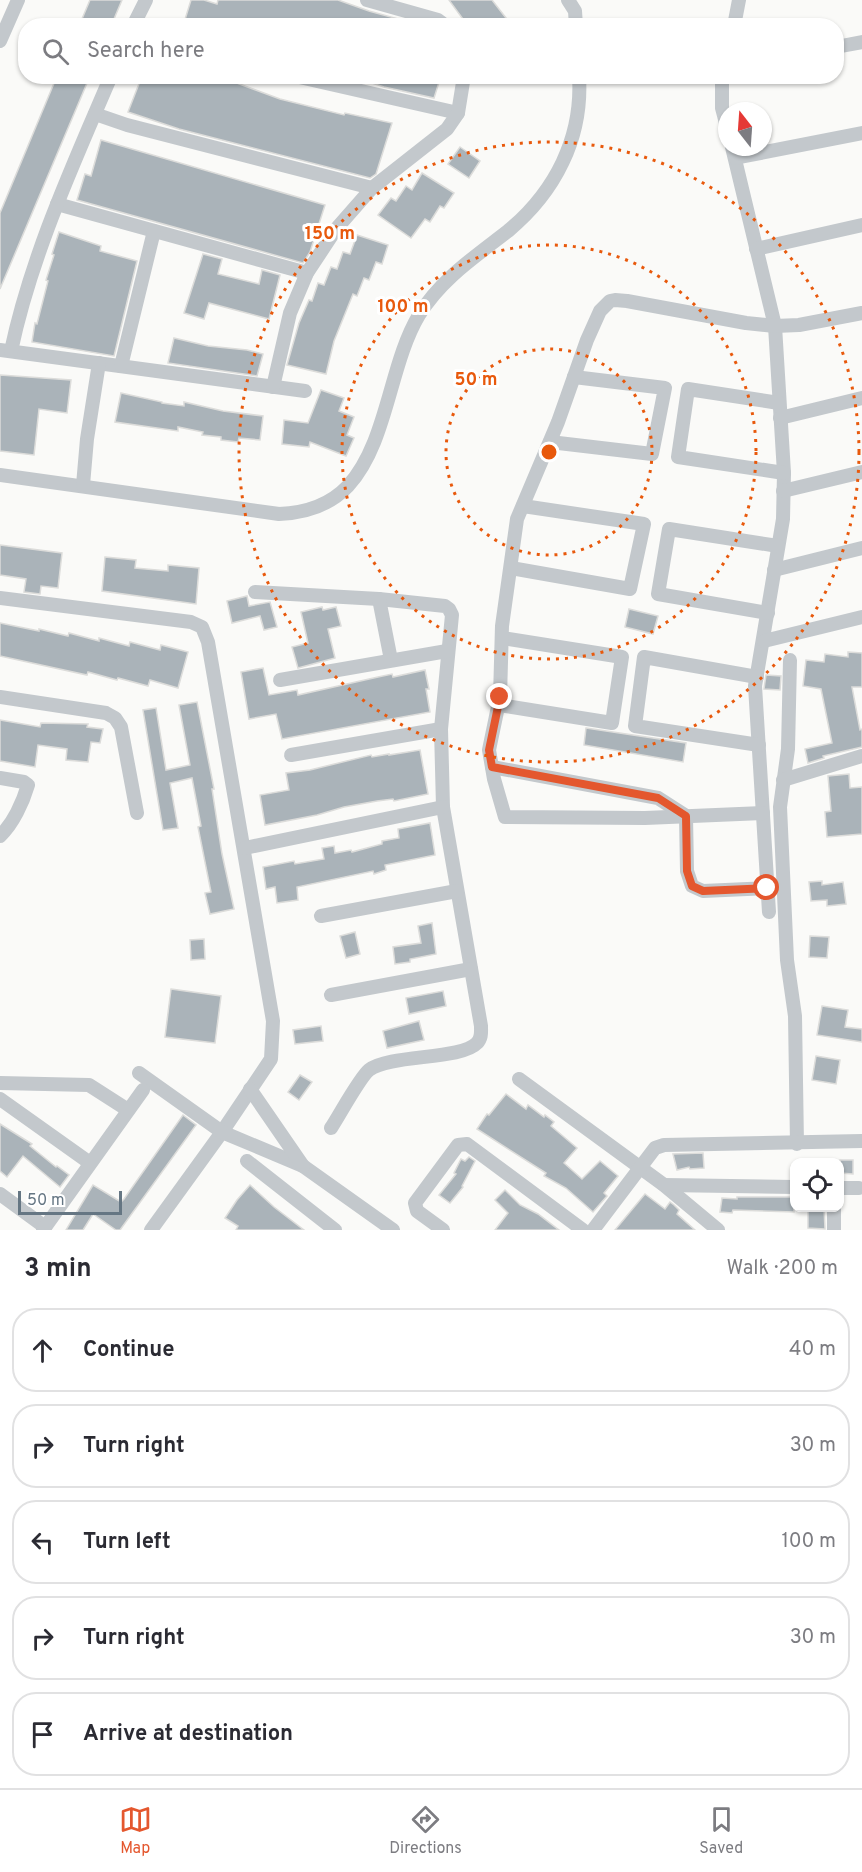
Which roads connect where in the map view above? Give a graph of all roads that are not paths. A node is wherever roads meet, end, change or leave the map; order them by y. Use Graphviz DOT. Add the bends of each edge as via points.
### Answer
graph roads {
  1 [pos="18,0"];
  2 [pos="146,0"];
  3 [pos="367,0"];
  4 [pos="739,0"];
  5 [pos="137,18"];
  6 [pos="431,18"];
  7 [pos="736,18"];
  8 [pos="0,40"];
  9 [pos="862,42"];
  10 [pos="844,46"];
  11 [pos="107,84"];
  12 [pos="330,84"];
  13 [pos="463,84"];
  14 [pos="580,84"];
  15 [pos="722,84"];
  16 [pos="722,102"];
  17 [pos="458,113"];
  18 [pos="94,114"];
  19 [pos="862,134"];
  20 [pos="772,147"];
  21 [pos="735,156"];
  22 [pos="372,188"];
  23 [pos="57,204"];
  24 [pos="862,225"];
  25 [pos="154,231"];
  26 [pos="756,249"];
  27 [pos="307,273"];
  28 [pos="862,313"];
  29 [pos="775,326"];
  30 [pos="6,350"];
  31 [pos="99,363"];
  32 [pos="122,366"];
  33 [pos="574,377"];
  34 [pos="273,387"];
  35 [pos="305,391"];
  36 [pos="862,398"];
  37 [pos="779,403"];
  38 [pos="780,418"];
  39 [pos="550,442"];
  40 [pos="862,472"];
  41 [pos="784,473"];
  42 [pos="0,475"];
  43 [pos="83,485"];
  44 [pos="783,491"];
  45 [pos="523,506"];
  46 [pos="778,546"];
  47 [pos="862,548"];
  48 [pos="511,568"];
  49 [pos="774,570"];
  50 [pos="255,592"];
  51 [pos="0,598"];
  52 [pos="379,599"];
  53 [pos="768,613"];
  54 [pos="862,617"];
  55 [pos="502,638"];
  56 [pos="764,641"];
  57 [pos="447,651"];
  58 [pos="391,660"];
  59 [pos="790,660"];
  60 [pos="757,676"];
  61 [pos="280,680"];
  62 [pos="0,697"];
  63 [pos="499,705"];
  64 [pos="441,729"];
  65 [pos="759,745"];
  66 [pos="291,755"];
  67 [pos="862,756"];
  68 [pos="492,767"];
  69 [pos="0,778"];
  70 [pos="783,780"];
  71 [pos="443,807"];
  72 [pos="137,813"];
  73 [pos="763,813"];
  74 [pos="686,816"];
  75 [pos="0,836"];
  76 [pos="245,848"];
  77 [pos="767,888"];
  78 [pos="457,891"];
  79 [pos="769,912"];
  80 [pos="321,916"];
  81 [pos="471,969"];
  82 [pos="331,995"];
  83 [pos="139,1073"];
  84 [pos="519,1079"];
  85 [pos="0,1083"];
  86 [pos="250,1089"];
  87 [pos="143,1090"];
  88 [pos="0,1099"];
  89 [pos="128,1110"];
  90 [pos="331,1128"];
  91 [pos="222,1132"];
  92 [pos="862,1142"];
  93 [pos="796,1143"];
  94 [pos="247,1161"];
  95 [pos="90,1163"];
  96 [pos="303,1166"];
  97 [pos="640,1168"];
  98 [pos="664,1185"];
  99 [pos="790,1187"];
  100 [pos="844,1188"];
  101 [pos="859,1188"];
  102 [pos="0,1194"];
  103 [pos="834,1212"];
  104 [pos="44,1228"];
  105 [pos="152,1230"];
  106 [pos="335,1230"];
  107 [pos="393,1230"];
  108 [pos="443,1230"];
  109 [pos="583,1230"];
  110 [pos="593,1230"];
  111 [pos="718,1230"];
  112 [pos="834,1230"];
  1 -- 8 [label="street"];
  2 -- 5 [label="street"];
  3 -- 6 [label="street"];
  4 -- 7 [label="street"];
  9 -- 10 [label="street"];
  11 -- 18 [label="street"];
  12 -- 17 [label="street"];
  13 -- 17 [label="street"];
  14 -- 43 [label="street" via="581,101 569,153 559,171 520,219 444,284 421,312 406,343 375,438 347,488 320,506 279,514"];
  15 -- 16 [label="street"];
  17 -- 22 [label="street" via="447,129"];
  18 -- 22 [label="street"];
  18 -- 23 [label="street"];
  19 -- 20 [label="street"];
  21 -- 26 [label="street"];
  22 -- 27 [label="street" via="336,229"];
  23 -- 25 [label="street"];
  23 -- 30 [label="street"];
  24 -- 26 [label="street"];
  25 -- 27 [label="street"];
  25 -- 32 [label="street"];
  26 -- 29 [label="street"];
  27 -- 34 [label="street" via="290,313"];
  28 -- 29 [label="street"];
  29 -- 33 [label="street" via="610,301 600,311"];
  29 -- 37 [label="street"];
  30 -- 31 [label="street"];
  31 -- 32 [label="street"];
  31 -- 43 [label="street"];
  32 -- 34 [label="street"];
  33 -- 39 [label="street"];
  33 -- 39 [label="street" via="664,388 652,454"];
  34 -- 35 [label="street"];
  36 -- 38 [label="street"];
  37 -- 38 [label="street"];
  37 -- 41 [label="street" via="688,389 678,457"];
  38 -- 41 [label="street"];
  39 -- 45 [label="street"];
  40 -- 44 [label="street"];
  41 -- 44 [label="street"];
  42 -- 43 [label="street"];
  44 -- 46 [label="street"];
  45 -- 48 [label="street" via="517,519"];
  45 -- 48 [label="street" via="644,524 630,589"];
  46 -- 49 [label="street"];
  46 -- 53 [label="street" via="669,529 658,594"];
  47 -- 49 [label="street"];
  48 -- 55 [label="street"];
  49 -- 53 [label="street"];
  50 -- 52 [label="street"];
  51 -- 76 [label="street" via="190,622 202,627 208,642"];
  52 -- 57 [label="street" via="449,609 452,615"];
  52 -- 58 [label="street"];
  53 -- 56 [label="street"];
  54 -- 56 [label="street"];
  55 -- 63 [label="street"];
  55 -- 63 [label="street" via="622,657 612,723"];
  56 -- 60 [label="street"];
  57 -- 58 [label="street"];
  57 -- 64 [label="street"];
  58 -- 61 [label="street"];
  59 -- 70 [label="street" via="788,749"];
  60 -- 65 [label="street"];
  60 -- 65 [label="street" via="644,657 636,726"];
  62 -- 72 [label="street" via="106,713 115,718 121,727"];
  63 -- 68 [label="street" via="489,750"];
  64 -- 66 [label="street"];
  64 -- 71 [label="street"];
  65 -- 73 [label="street"];
  67 -- 70 [label="street"];
  68 -- 74 [label="street" via="658,798"];
  68 -- 74 [label="street" via="505,817"];
  69 -- 75 [label="street" via="28,785"];
  70 -- 93 [label="street" via="781,844 787,960 795,1016"];
  71 -- 76 [label="street"];
  71 -- 78 [label="street"];
  73 -- 74 [label="street"];
  73 -- 77 [label="street"];
  74 -- 77 [label="street" via="687,871 692,886 703,891"];
  76 -- 86 [label="street" via="273,1022 271,1059"];
  77 -- 79 [label="street"];
  78 -- 80 [label="street"];
  78 -- 81 [label="street"];
  81 -- 82 [label="street"];
  81 -- 90 [label="street" via="481,1026 478,1043 464,1050 381,1064 368,1071"];
  83 -- 91 [label="street"];
  84 -- 97 [label="street"];
  85 -- 89 [label="street" via="89,1085"];
  86 -- 91 [label="street"];
  86 -- 96 [label="street"];
  87 -- 89 [label="street"];
  88 -- 95 [label="street"];
  89 -- 95 [label="street"];
  91 -- 96 [label="street"];
  91 -- 105 [label="street"];
  92 -- 93 [label="street"];
  93 -- 97 [label="street" via="664,1145 655,1148"];
  94 -- 106 [label="street"];
  95 -- 104 [label="street"];
  96 -- 107 [label="street"];
  97 -- 98 [label="street"];
  97 -- 110 [label="street"];
  98 -- 99 [label="street"];
  98 -- 111 [label="street"];
  100 -- 101 [label="street"];
  102 -- 104 [label="street"];
  103 -- 112 [label="street"];
  108 -- 109 [label="street" via="417,1211 415,1203 461,1143"];
}
